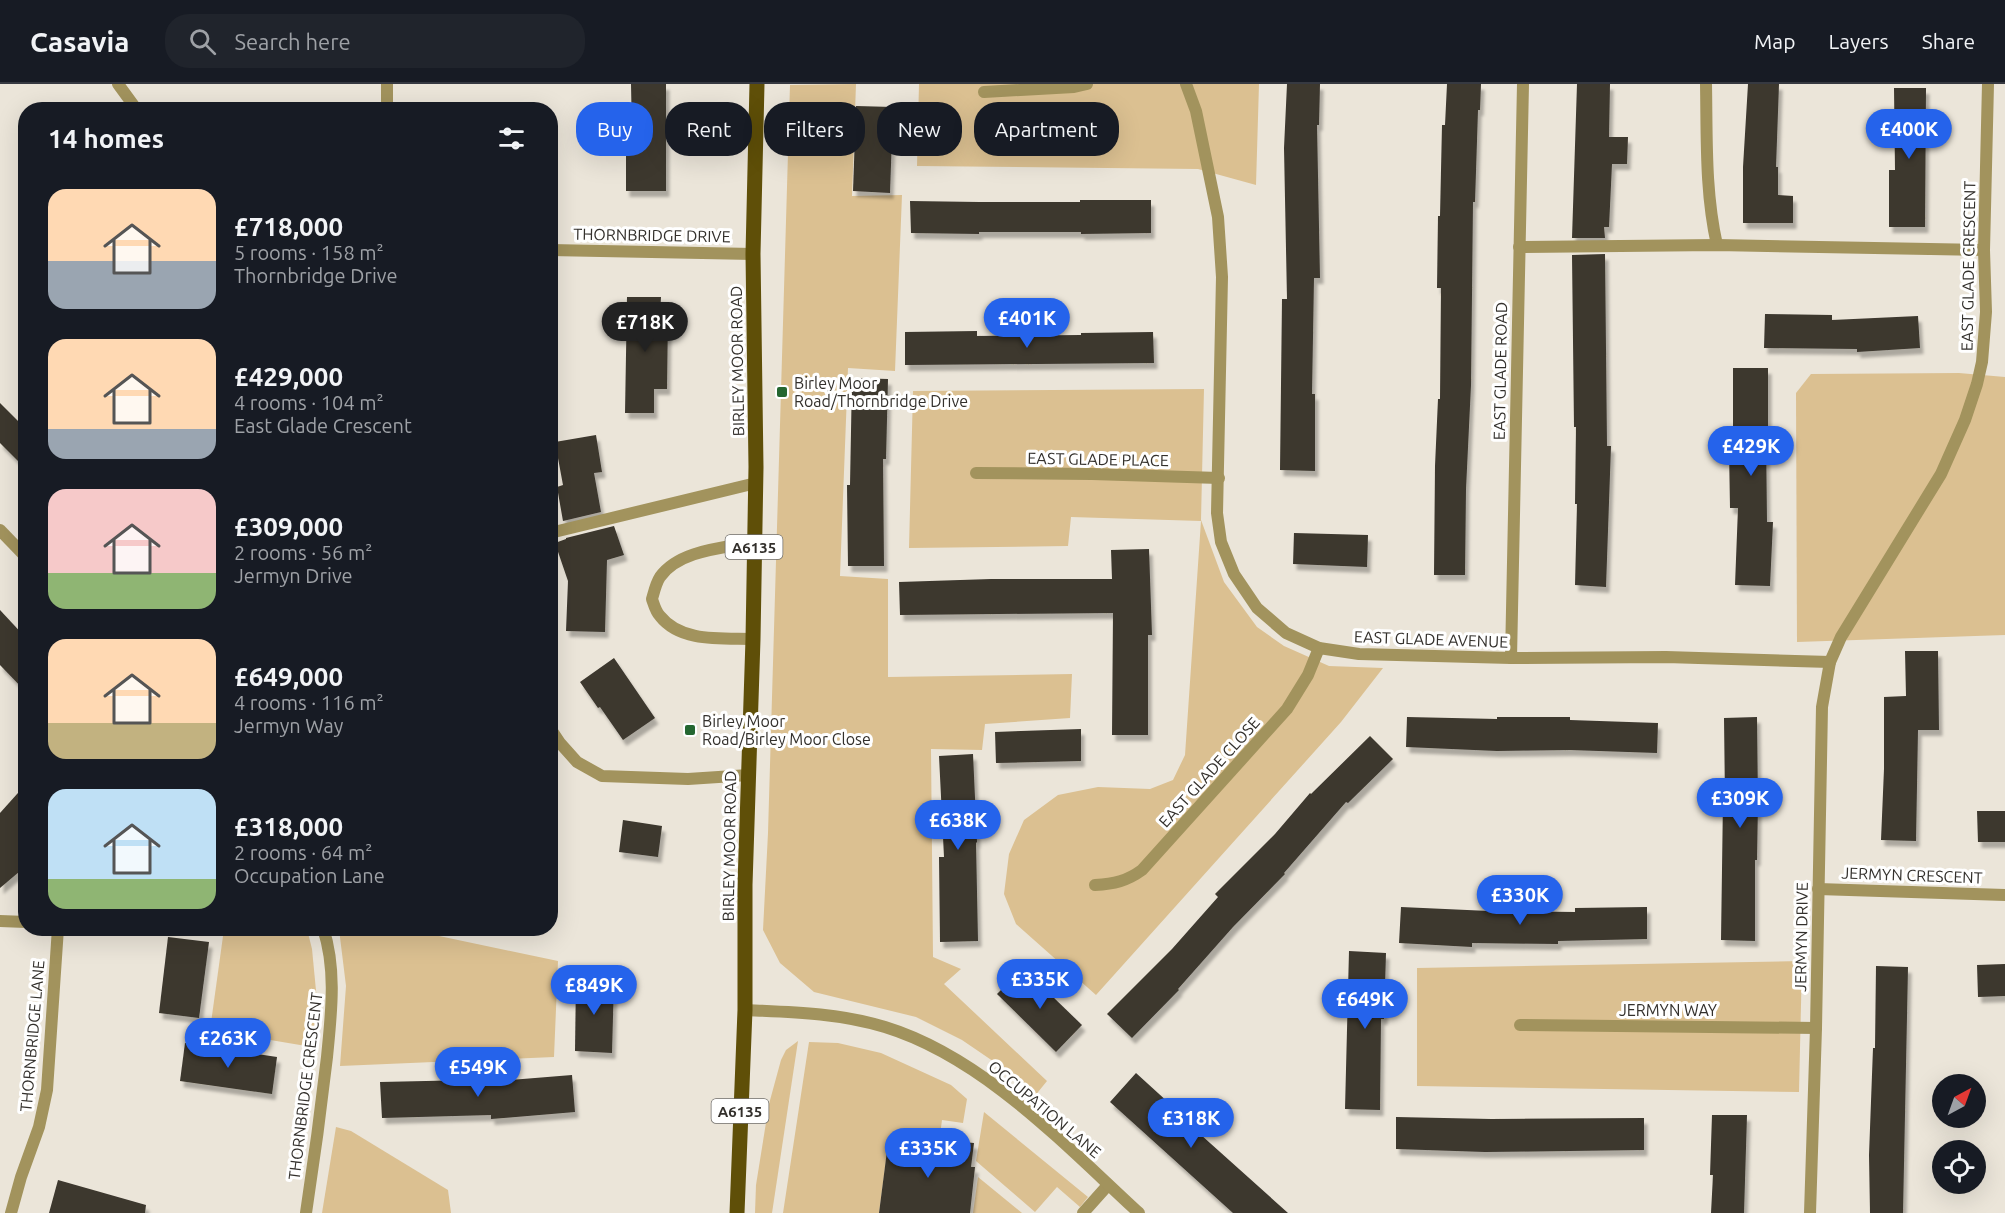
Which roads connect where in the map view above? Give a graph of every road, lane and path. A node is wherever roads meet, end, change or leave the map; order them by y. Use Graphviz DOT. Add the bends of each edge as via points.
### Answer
graph roads {
  1 [pos="118,84"];
  2 [pos="387,84"];
  3 [pos="757,84"];
  4 [pos="1087,84"];
  5 [pos="1186,84"];
  6 [pos="1522,84"];
  7 [pos="1706,84"];
  8 [pos="1988,84"];
  9 [pos="984,92"];
  10 [pos="131,102"];
  11 [pos="387,102"];
  12 [pos="1717,245"];
  13 [pos="1519,247"];
  14 [pos="558,250"];
  15 [pos="1984,250"];
  16 [pos="753,254"];
  17 [pos="976,473"];
  18 [pos="1219,478"];
  19 [pos="756,483"];
  20 [pos="0,530"];
  21 [pos="558,531"];
  22 [pos="754,542"];
  23 [pos="18,549"];
  24 [pos="753,639"];
  25 [pos="1319,648"];
  26 [pos="1511,658"];
  27 [pos="1830,662"];
  28 [pos="558,740"];
  29 [pos="749,775"];
  30 [pos="1095,885"];
  31 [pos="1818,889"];
  32 [pos="2005,895"];
  33 [pos="0,921"];
  34 [pos="18,922"];
  35 [pos="57,936"];
  36 [pos="326,936"];
  37 [pos="745,1010"];
  38 [pos="1520,1025"];
  39 [pos="1816,1028"];
  40 [pos="1108,1185"];
  41 [pos="11,1213"];
  42 [pos="306,1213"];
  43 [pos="737,1213"];
  44 [pos="1083,1213"];
  45 [pos="1139,1213"];
  46 [pos="1810,1213"];
  1 -- 10 [label="street"];
  2 -- 11 [label="street"];
  3 -- 16 [label="main road, BIRLEY MOOR ROAD / A6135"];
  4 -- 9 [label="street"];
  5 -- 18 [label="street, EAST GLADE AVENUE" via="1196,111 1218,217 1222,277"];
  6 -- 13 [label="street, EAST GLADE ROAD"];
  7 -- 12 [label="street" via="1707,183"];
  8 -- 15 [label="street, EAST GLADE CRESCENT"];
  12 -- 13 [label="street"];
  12 -- 15 [label="street"];
  13 -- 26 [label="street, EAST GLADE ROAD"];
  14 -- 16 [label="street, THORNBRIDGE DRIVE"];
  15 -- 27 [label="street, EAST GLADE CRESCENT" via="1986,312 1982,362 1965,420 1941,474 1841,637"];
  16 -- 19 [label="main road, BIRLEY MOOR ROAD / A6135"];
  17 -- 18 [label="street, EAST GLADE PLACE"];
  18 -- 25 [label="street, EAST GLADE AVENUE" via="1217,513 1221,542 1234,574 1257,608 1286,633"];
  19 -- 21 [label="street"];
  19 -- 22 [label="main road, BIRLEY MOOR ROAD / A6135"];
  20 -- 23 [label="street"];
  22 -- 24 [label="main road, BIRLEY MOOR ROAD / A6135"];
  22 -- 24 [label="street" via="676,562 659,578 652,599 659,615 672,628 691,636"];
  24 -- 29 [label="main road, BIRLEY MOOR ROAD / A6135"];
  25 -- 26 [label="street, EAST GLADE AVENUE" via="1359,654"];
  25 -- 30 [label="street, EAST GLADE CLOSE" via="1287,709 1142,870 1128,880"];
  26 -- 27 [label="street, EAST GLADE AVENUE"];
  27 -- 31 [label="street, JERMYN DRIVE" via="1822,707"];
  28 -- 29 [label="street" via="577,762 602,776 688,779"];
  29 -- 37 [label="main road, BIRLEY MOOR ROAD / A6135"];
  31 -- 32 [label="street, JERMYN CRESCENT"];
  31 -- 39 [label="street, JERMYN DRIVE"];
  33 -- 34 [label="street"];
  35 -- 41 [label="street, THORNBRIDGE LANE" via="46,1090 39,1127"];
  36 -- 42 [label="street, THORNBRIDGE CRESCENT" via="333,986"];
  37 -- 40 [label="street, OCCUPATION LANE" via="827,1015 884,1027 923,1042 1002,1090"];
  37 -- 43 [label="main road, BIRLEY MOOR ROAD / A6135"];
  38 -- 39 [label="street, JERMYN WAY"];
  39 -- 46 [label="street, JERMYN DRIVE"];
  40 -- 44 [label="street"];
  40 -- 45 [label="street, OCCUPATION LANE"];
}
